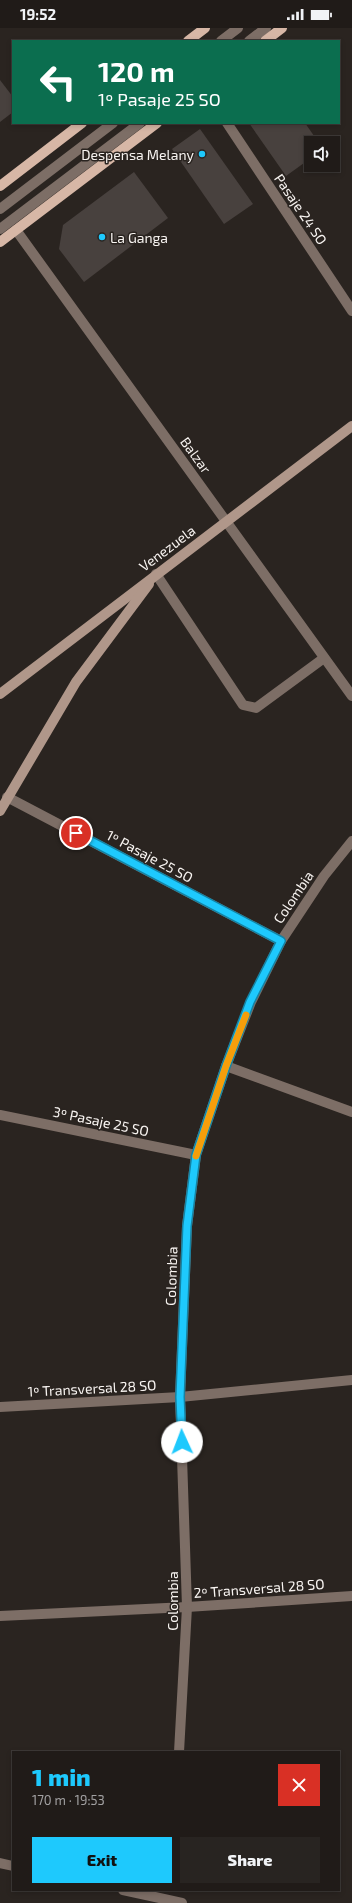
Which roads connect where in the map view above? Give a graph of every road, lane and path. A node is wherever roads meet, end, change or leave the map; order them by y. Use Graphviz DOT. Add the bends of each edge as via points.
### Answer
graph roads {
  1 [pos="205,28"];
  2 [pos="238,28"];
  3 [pos="266,28"];
  4 [pos="282,28"];
  5 [pos="189,40"];
  6 [pos="222,40"];
  7 [pos="250,40"];
  8 [pos="266,40"];
  9 [pos="81,124"];
  10 [pos="112,124"];
  11 [pos="139,124"];
  12 [pos="156,124"];
  13 [pos="228,124"];
  14 [pos="0,186"];
  15 [pos="0,209"];
  16 [pos="0,229"];
  17 [pos="16,230"];
  18 [pos="0,242"];
  19 [pos="352,311"];
  20 [pos="352,426"];
  21 [pos="226,522"];
  22 [pos="156,574"];
  23 [pos="324,658"];
  24 [pos="0,694"];
  25 [pos="352,696"];
  26 [pos="7,797"];
  27 [pos="0,811"];
  28 [pos="352,841"];
  29 [pos="281,941"];
  30 [pos="226,1066"];
  31 [pos="352,1112"];
  32 [pos="0,1115"];
  33 [pos="196,1155"];
  34 [pos="352,1380"];
  35 [pos="180,1397"];
  36 [pos="0,1407"];
  37 [pos="352,1596"];
  38 [pos="187,1607"];
  39 [pos="0,1616"];
  40 [pos="179,1751"];
  41 [pos="0,1863"];
  42 [pos="12,1866"];
  43 [pos="127,1891"];
  44 [pos="171,1891"];
  45 [pos="171,1902"];
  46 [pos="182,1903"];
  1 -- 5 [label="main road"];
  2 -- 6 [label="street"];
  3 -- 7 [label="street"];
  4 -- 8 [label="main road"];
  9 -- 14 [label="main road"];
  10 -- 15 [label="street"];
  11 -- 16 [label="street"];
  12 -- 17 [label="main road"];
  13 -- 19 [label="street, Pasaje 24 SO"];
  17 -- 18 [label="main road"];
  17 -- 21 [label="street, Balzar"];
  20 -- 21 [label="street, Venezuela"];
  21 -- 22 [label="street, Venezuela"];
  21 -- 23 [label="street, Balzar"];
  22 -- 23 [label="street" via="243,705 256,708"];
  22 -- 24 [label="street, Venezuela"];
  22 -- 26 [label="street" via="76,682"];
  23 -- 25 [label="street, Balzar"];
  26 -- 27 [label="street"];
  26 -- 29 [label="street, 1º Pasaje 25 SO"];
  28 -- 29 [label="street, Colombia" via="324,876"];
  29 -- 30 [label="street, Colombia" via="250,1002"];
  30 -- 31 [label="street"];
  30 -- 33 [label="street, Colombia"];
  32 -- 33 [label="street, 3º Pasaje 25 SO"];
  33 -- 35 [label="street, Colombia" via="187,1226"];
  34 -- 35 [label="street, 1º Transversal 28 SO"];
  35 -- 36 [label="street, 1º Transversal 28 SO"];
  35 -- 38 [label="street, Colombia"];
  37 -- 38 [label="street, 2º Transversal 28 SO"];
  38 -- 39 [label="street, 2º Transversal 28 SO"];
  38 -- 40 [label="street, Colombia"];
  41 -- 42 [label="street"];
  43 -- 45 [label="street"];
  44 -- 45 [label="street"];
  45 -- 46 [label="street"];
}
